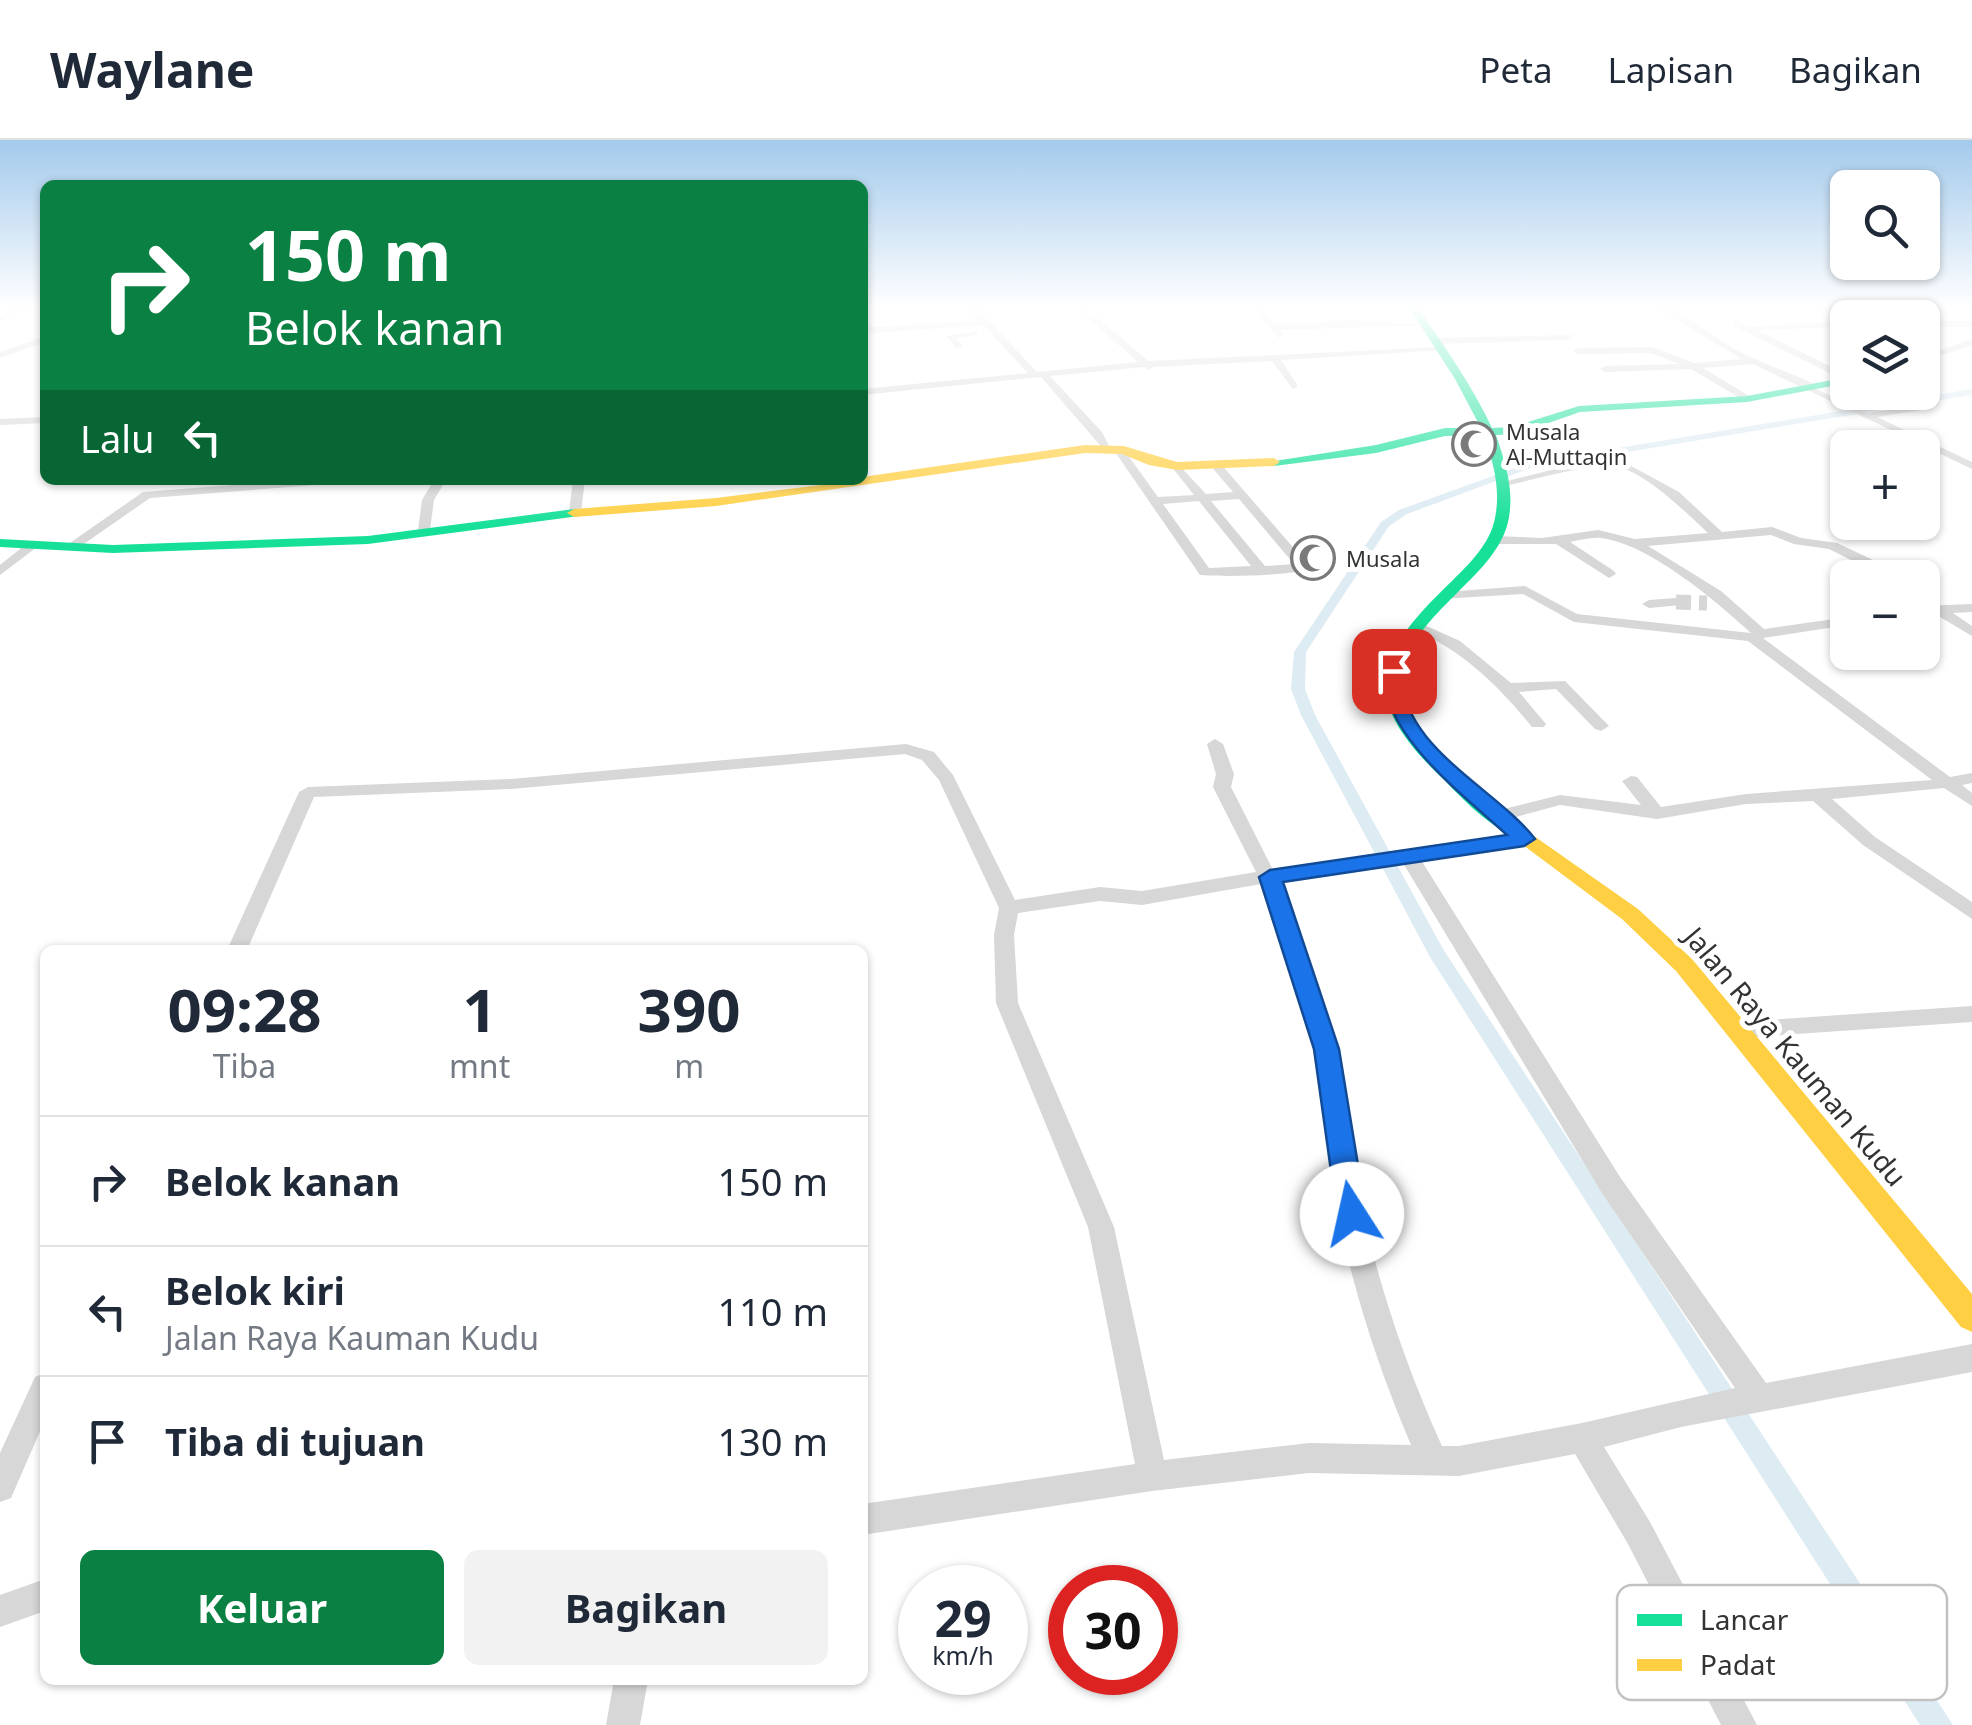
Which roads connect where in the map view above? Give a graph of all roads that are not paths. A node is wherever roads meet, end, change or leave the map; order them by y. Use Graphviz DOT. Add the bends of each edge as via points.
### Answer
graph roads {
  1 [pos="988,380"];
  2 [pos="1045,380"];
  3 [pos="1290,380"];
  4 [pos="1459,380"];
  5 [pos="1717,380"];
  6 [pos="1793,380"];
  7 [pos="1830,383"];
  8 [pos="1294,386"];
  9 [pos="1806,386"];
  10 [pos="868,391"];
  11 [pos="1747,398"];
  12 [pos="1891,410"];
  13 [pos="40,412"];
  14 [pos="1858,413"];
  15 [pos="28,420"];
  16 [pos="40,420"];
  17 [pos="0,422"];
  18 [pos="1491,432"];
  19 [pos="1111,449"];
  20 [pos="1216,465"];
  21 [pos="1177,466"];
  22 [pos="1972,466"];
  23 [pos="1503,477"];
  24 [pos="868,482"];
  25 [pos="142,485"];
  26 [pos="276,485"];
  27 [pos="437,485"];
  28 [pos="578,485"];
  29 [pos="844,485"];
  30 [pos="146,495"];
  31 [pos="1243,495"];
  32 [pos="1203,498"];
  33 [pos="1152,502"];
  34 [pos="574,512"];
  35 [pos="424,530"];
  36 [pos="1718,534"];
  37 [pos="1496,540"];
  38 [pos="1560,541"];
  39 [pos="1635,542"];
  40 [pos="0,543"];
  41 [pos="35,544"];
  42 [pos="72,546"];
  43 [pos="1862,560"];
  44 [pos="0,571"];
  45 [pos="1262,572"];
  46 [pos="1609,574"];
  47 [pos="1445,596"];
  48 [pos="1676,602"];
  49 [pos="1707,602"];
  50 [pos="1726,602"];
  51 [pos="1972,608"];
  52 [pos="1940,610"];
  53 [pos="1940,615"];
  54 [pos="1830,624"];
  55 [pos="1420,627"];
  56 [pos="1662,627"];
  57 [pos="1972,632"];
  58 [pos="1756,636"];
  59 [pos="1507,688"];
  60 [pos="1538,724"];
  61 [pos="1601,726"];
  62 [pos="1215,744"];
  63 [pos="1972,778"];
  64 [pos="1632,781"];
  65 [pos="1945,783"];
  66 [pos="1817,795"];
  67 [pos="1972,801"];
  68 [pos="1657,812"];
  69 [pos="1498,816"];
  70 [pos="1524,839"];
  71 [pos="1403,856"];
  72 [pos="1270,877"];
  73 [pos="1009,908"];
  74 [pos="1972,912"];
  75 [pos="239,945"];
  76 [pos="1972,1014"];
  77 [pos="1738,1030"];
  78 [pos="1972,1317"];
  79 [pos="1972,1358"];
  80 [pos="40,1398"];
  81 [pos="1755,1399"];
  82 [pos="1582,1438"];
  83 [pos="1433,1460"];
  84 [pos="1152,1476"];
  85 [pos="0,1488"];
  86 [pos="868,1519"];
  87 [pos="1666,1585"];
  88 [pos="40,1597"];
  89 [pos="0,1611"];
  90 [pos="630,1685"];
  91 [pos="1727,1700"];
  92 [pos="623,1725"];
  93 [pos="1740,1725"];
  1 -- 10 [label="street"];
  2 -- 19 [label="street"];
  3 -- 8 [label="street"];
  4 -- 18 [label="street, Jalan Raya Kauman Kudu"];
  5 -- 11 [label="street"];
  6 -- 9 [label="street"];
  7 -- 9 [label="street"];
  9 -- 11 [label="street"];
  9 -- 14 [label="street"];
  11 -- 18 [label="street" via="1573,410 1519,430"];
  12 -- 14 [label="street"];
  13 -- 15 [label="street"];
  14 -- 22 [label="street"];
  15 -- 16 [label="street"];
  15 -- 17 [label="street"];
  18 -- 20 [label="street" via="1445,432 1376,450"];
  18 -- 23 [label="street, Jalan Raya Kauman Kudu"];
  19 -- 21 [label="street"];
  19 -- 24 [label="street"];
  19 -- 33 [label="street"];
  20 -- 21 [label="street"];
  20 -- 31 [label="street"];
  21 -- 32 [label="street"];
  23 -- 36 [label="street" via="1622,464 1675,494"];
  23 -- 37 [label="street, Jalan Raya Kauman Kudu" via="1504,516"];
  25 -- 30 [label="street"];
  26 -- 30 [label="street"];
  27 -- 35 [label="street"];
  28 -- 34 [label="street"];
  29 -- 34 [label="street"];
  30 -- 42 [label="street"];
  31 -- 32 [label="street"];
  31 -- 45 [label="street" via="1304,566"];
  32 -- 33 [label="street"];
  32 -- 45 [label="street"];
  33 -- 45 [label="street" via="1205,572"];
  34 -- 35 [label="street"];
  35 -- 42 [label="street" via="306,543"];
  36 -- 39 [label="street"];
  36 -- 43 [label="street" via="1772,532"];
  37 -- 38 [label="street"];
  37 -- 47 [label="street, Jalan Raya Kauman Kudu"];
  38 -- 39 [label="street" via="1598,534"];
  38 -- 46 [label="street"];
  39 -- 50 [label="street"];
  40 -- 41 [label="street"];
  41 -- 42 [label="street"];
  41 -- 44 [label="street"];
  47 -- 55 [label="street, Jalan Raya Kauman Kudu"];
  47 -- 56 [label="street" via="1526,590 1574,618"];
  48 -- 56 [label="street" via="1650,607"];
  49 -- 50 [label="street"];
  50 -- 58 [label="street"];
  51 -- 52 [label="street"];
  53 -- 57 [label="street"];
  54 -- 58 [label="street"];
  55 -- 59 [label="street" via="1458,645"];
  55 -- 69 [label="street, Jalan Raya Kauman Kudu" via="1397,658 1392,689 1436,759"];
  56 -- 58 [label="street"];
  58 -- 65 [label="street"];
  59 -- 60 [label="street"];
  59 -- 61 [label="street" via="1560,684"];
  62 -- 72 [label="street" via="1225,774 1222,788"];
  63 -- 65 [label="street"];
  64 -- 68 [label="street"];
  65 -- 66 [label="street"];
  65 -- 67 [label="street"];
  66 -- 68 [label="street"];
  66 -- 74 [label="street" via="1869,841"];
  68 -- 69 [label="street" via="1560,800"];
  69 -- 70 [label="street, Jalan Raya Kauman Kudu"];
  70 -- 71 [label="street"];
  70 -- 77 [label="street, Jalan Raya Kauman Kudu" via="1648,929"];
  71 -- 72 [label="street"];
  71 -- 81 [label="street"];
  72 -- 73 [label="street" via="1142,898 1100,894"];
  72 -- 83 [label="street" via="1326,1049 1366,1279 1394,1375"];
  73 -- 75 [label="street" via="947,780 928,756 906,749 511,784 308,792"];
  73 -- 84 [label="street" via="1007,1003 1101,1227"];
  76 -- 77 [label="street"];
  77 -- 78 [label="street, Jalan Raya Kauman Kudu"];
  79 -- 81 [label="street"];
  80 -- 85 [label="street"];
  81 -- 82 [label="street"];
  82 -- 83 [label="street"];
  82 -- 87 [label="street"];
  83 -- 84 [label="street" via="1309,1458"];
  84 -- 86 [label="street"];
  88 -- 89 [label="street"];
  90 -- 92 [label="street"];
  91 -- 93 [label="street"];
}
